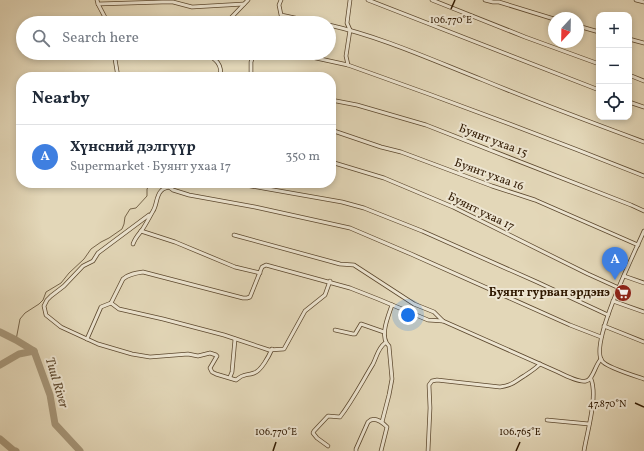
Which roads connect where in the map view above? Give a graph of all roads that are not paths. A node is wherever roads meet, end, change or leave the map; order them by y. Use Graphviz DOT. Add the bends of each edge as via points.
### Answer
graph roads {
  1 [pos="248,0"];
  2 [pos="280,0"];
  3 [pos="350,0"];
  4 [pos="368,0"];
  5 [pos="432,0"];
  6 [pos="485,0"];
  7 [pos="636,0"];
  8 [pos="97,2"];
  9 [pos="644,2"];
  10 [pos="244,4"];
  11 [pos="104,16"];
  12 [pos="233,16"];
  13 [pos="285,16"];
  14 [pos="548,17"];
  15 [pos="336,27"];
  16 [pos="584,28"];
  17 [pos="350,30"];
  18 [pos="596,31"];
  19 [pos="632,40"];
  20 [pos="644,44"];
  21 [pos="115,60"];
  22 [pos="216,60"];
  23 [pos="252,60"];
  24 [pos="325,60"];
  25 [pos="596,63"];
  26 [pos="348,65"];
  27 [pos="117,72"];
  28 [pos="221,72"];
  29 [pos="251,72"];
  30 [pos="632,76"];
  31 [pos="644,81"];
  32 [pos="596,89"];
  33 [pos="336,101"];
  34 [pos="632,103"];
  35 [pos="644,107"];
  36 [pos="336,132"];
  37 [pos="644,142"];
  38 [pos="336,164"];
  39 [pos="644,176"];
  40 [pos="165,188"];
  41 [pos="171,188"];
  42 [pos="262,188"];
  43 [pos="644,211"];
  44 [pos="149,215"];
  45 [pos="644,230"];
  46 [pos="141,231"];
  47 [pos="234,235"];
  48 [pos="133,244"];
  49 [pos="638,245"];
  50 [pos="260,273"];
  51 [pos="624,276"];
  52 [pos="330,281"];
  53 [pos="644,283"];
  54 [pos="619,288"];
  55 [pos="613,301"];
  56 [pos="111,303"];
  57 [pos="392,305"];
  58 [pos="644,312"];
  59 [pos="608,316"];
  60 [pos="443,321"];
  61 [pos="604,326"];
  62 [pos="335,330"];
  63 [pos="384,332"];
  64 [pos="601,337"];
  65 [pos="236,339"];
  66 [pos="88,340"];
  67 [pos="644,342"];
  68 [pos="385,343"];
  69 [pos="272,349"];
  70 [pos="601,359"];
  71 [pos="540,364"];
  72 [pos="230,378"];
  73 [pos="591,379"];
  74 [pos="644,379"];
  75 [pos="547,420"];
  76 [pos="382,422"];
  77 [pos="589,424"];
  78 [pos="328,446"];
  79 [pos="356,451"];
  80 [pos="381,451"];
  81 [pos="428,451"];
  82 [pos="584,451"];
  1 -- 10 [label="street"];
  2 -- 13 [label="street" via="280,15"];
  3 -- 17 [label="street" via="347,23"];
  4 -- 32 [label="street"];
  5 -- 25 [label="street"];
  6 -- 14 [label="street"];
  7 -- 9 [label="street"];
  8 -- 10 [label="street" via="173,2 192,7"];
  8 -- 11 [label="street"];
  10 -- 12 [label="street"];
  15 -- 17 [label="street"];
  16 -- 18 [label="street"];
  17 -- 26 [label="street" via="346,56"];
  17 -- 37 [label="street" via="404,48"];
  19 -- 20 [label="street"];
  21 -- 27 [label="street"];
  22 -- 28 [label="street"];
  23 -- 29 [label="street"];
  24 -- 26 [label="street"];
  26 -- 39 [label="street" via="434,95"];
  30 -- 31 [label="street"];
  33 -- 43 [label="street, Буянт ухаа 15" via="426,125"];
  34 -- 35 [label="street"];
  36 -- 49 [label="street, Буянт ухаа 16" via="535,200"];
  38 -- 54 [label="street, Буянт ухаа 17" via="384,178 453,207"];
  40 -- 44 [label="street" via="160,192 154,211"];
  41 -- 64 [label="street" via="189,195 350,228"];
  42 -- 59 [label="street" via="364,208 422,231"];
  44 -- 46 [label="street"];
  44 -- 66 [label="street" via="83,266 64,286 50,296 44,306 46,315 60,328"];
  45 -- 49 [label="street"];
  46 -- 48 [label="street"];
  46 -- 50 [label="street" via="235,267"];
  47 -- 60 [label="street" via="354,266 414,304 434,312"];
  49 -- 51 [label="street"];
  50 -- 52 [label="street" via="266,265"];
  50 -- 56 [label="street" via="250,297 243,298 144,272 136,273 123,279"];
  51 -- 53 [label="street"];
  51 -- 54 [label="street"];
  52 -- 57 [label="street"];
  52 -- 69 [label="street" via="325,295 305,312 284,349"];
  54 -- 55 [label="street"];
  55 -- 58 [label="street"];
  55 -- 59 [label="street"];
  56 -- 65 [label="street" via="119,309"];
  56 -- 66 [label="street" via="101,307"];
  57 -- 60 [label="street" via="428,320"];
  57 -- 63 [label="street"];
  59 -- 61 [label="street"];
  60 -- 71 [label="street"];
  61 -- 64 [label="street"];
  61 -- 67 [label="street"];
  62 -- 63 [label="street" via="355,334 361,324"];
  63 -- 68 [label="street"];
  64 -- 70 [label="street"];
  65 -- 69 [label="street"];
  65 -- 72 [label="street"];
  66 -- 72 [label="street" via="150,357 188,354 198,356 210,353 217,356 210,368 212,372"];
  68 -- 76 [label="street" via="389,346 392,379"];
  68 -- 78 [label="street" via="381,346 351,404 340,417 328,416 313,432"];
  69 -- 72 [label="street" via="259,370 241,375 236,380"];
  70 -- 73 [label="street"];
  70 -- 74 [label="street" via="606,364"];
  71 -- 73 [label="street" via="583,382"];
  71 -- 81 [label="street" via="515,383 500,388 432,381 429,385"];
  73 -- 77 [label="street" via="593,388"];
  75 -- 77 [label="street"];
  76 -- 79 [label="street" via="373,419 368,422"];
  76 -- 80 [label="street" via="387,427"];
  77 -- 82 [label="street"];
}
